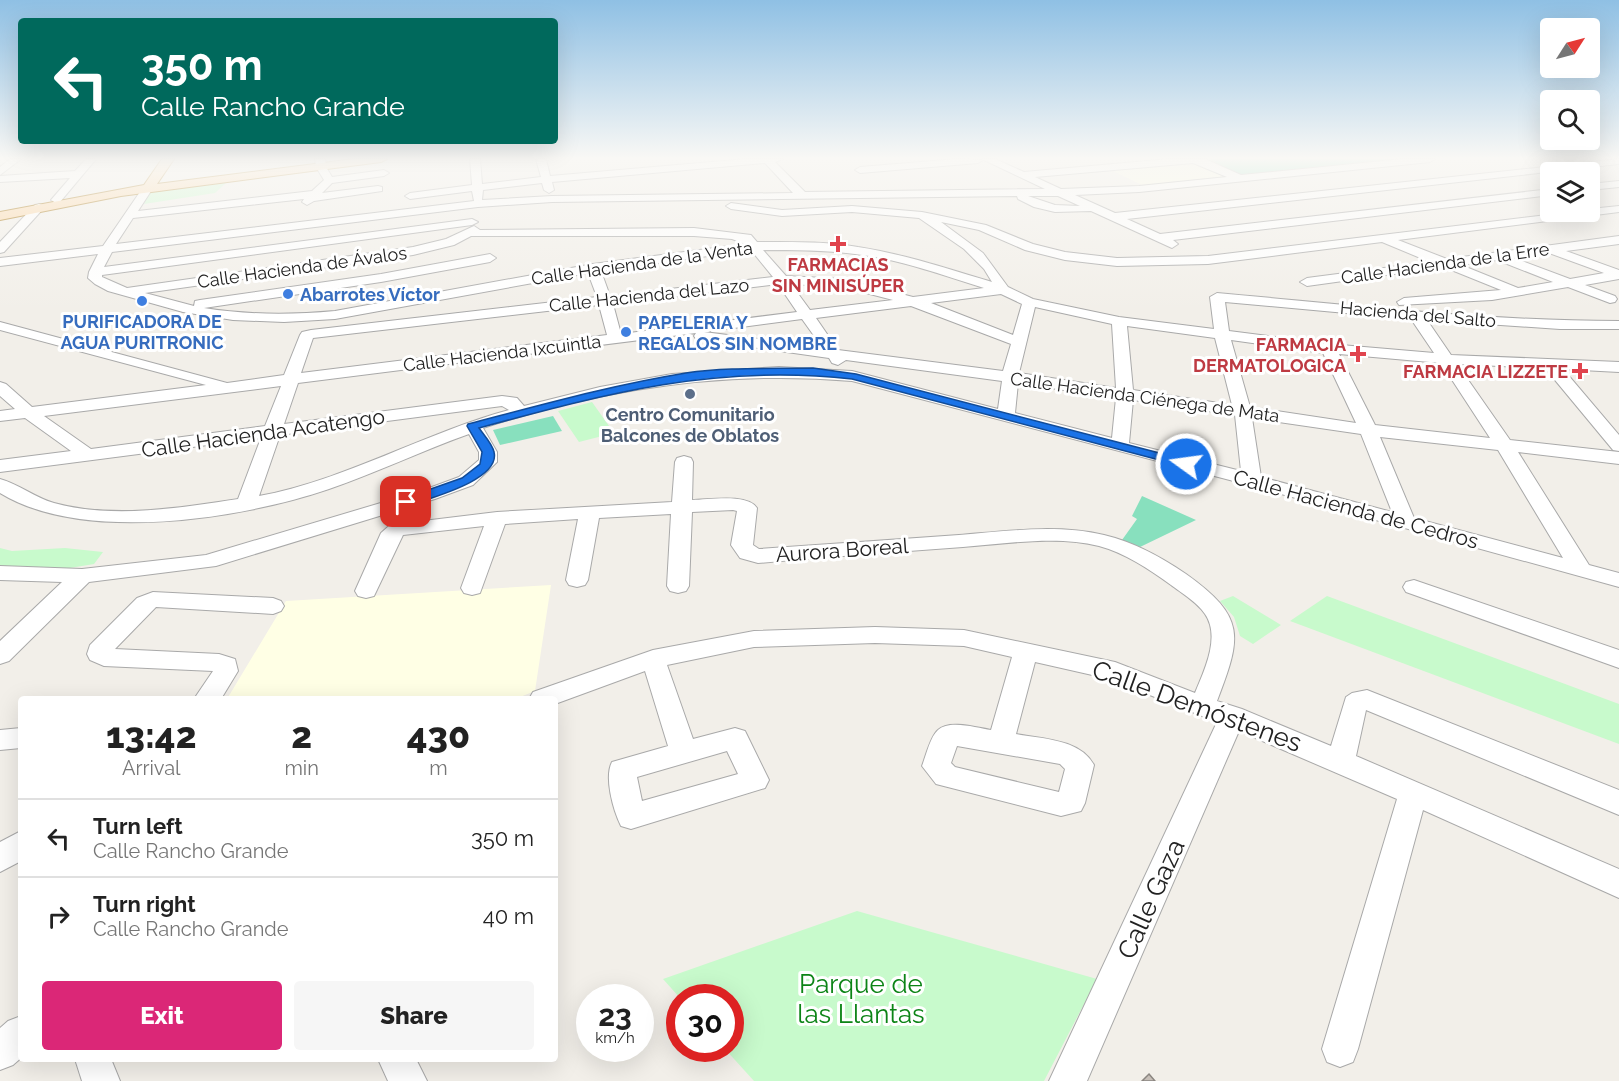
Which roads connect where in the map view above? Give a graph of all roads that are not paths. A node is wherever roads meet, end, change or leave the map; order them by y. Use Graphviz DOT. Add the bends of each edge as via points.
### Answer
graph roads {
  1 [pos="15,209"];
  2 [pos="23,209"];
  3 [pos="37,209"];
  4 [pos="133,209"];
  5 [pos="183,209"];
  6 [pos="300,209"];
  7 [pos="431,209"];
  8 [pos="477,209"];
  9 [pos="728,209"];
  10 [pos="768,209"];
  11 [pos="844,209"];
  12 [pos="857,209"];
  13 [pos="1090,209"];
  14 [pos="1091,209"];
  15 [pos="1181,209"];
  16 [pos="1311,209"];
  17 [pos="1403,209"];
  18 [pos="0,213"];
  19 [pos="130,215"];
  20 [pos="922,215"];
  21 [pos="1600,216"];
  22 [pos="1113,217"];
  23 [pos="1332,218"];
  24 [pos="1540,218"];
  25 [pos="1619,223"];
  26 [pos="298,225"];
  27 [pos="474,229"];
  28 [pos="1158,237"];
  29 [pos="1384,239"];
  30 [pos="1619,240"];
  31 [pos="752,244"];
  32 [pos="302,245"];
  33 [pos="0,249"];
  34 [pos="1548,249"];
  35 [pos="107,250"];
  36 [pos="1496,256"];
  37 [pos="490,258"];
  38 [pos="1208,260"];
  39 [pos="1195,261"];
  40 [pos="0,262"];
  41 [pos="1445,263"];
  42 [pos="306,267"];
  43 [pos="593,268"];
  44 [pos="95,272"];
  45 [pos="1619,275"];
  46 [pos="782,280"];
  47 [pos="1307,282"];
  48 [pos="1567,283"];
  49 [pos="496,284"];
  50 [pos="1003,290"];
  51 [pos="1515,291"];
  52 [pos="125,292"];
  53 [pos="605,300"];
  54 [pos="911,302"];
  55 [pos="1029,302"];
  56 [pos="173,308"];
  57 [pos="1410,309"];
  58 [pos="807,315"];
  59 [pos="1119,321"];
  60 [pos="0,326"];
  61 [pos="1619,326"];
  62 [pos="671,332"];
  63 [pos="1222,335"];
  64 [pos="615,339"];
  65 [pos="1019,342"];
  66 [pos="1329,349"];
  67 [pos="1445,359"];
  68 [pos="842,364"];
  69 [pos="1551,365"];
  70 [pos="1619,368"];
  71 [pos="1010,377"];
  72 [pos="291,379"];
  73 [pos="0,387"];
  74 [pos="232,387"];
  75 [pos="1125,395"];
  76 [pos="28,412"];
  77 [pos="521,412"];
  78 [pos="1243,412"];
  79 [pos="0,416"];
  80 [pos="1006,417"];
  81 [pos="472,426"];
  82 [pos="1368,430"];
  83 [pos="272,433"];
  84 [pos="1504,445"];
  85 [pos="1619,446"];
  86 [pos="1120,447"];
  87 [pos="88,456"];
  88 [pos="1619,458"];
  89 [pos="684,462"];
  90 [pos="0,466"];
  91 [pos="1252,480"];
  92 [pos="0,485"];
  93 [pos="246,504"];
  94 [pos="681,506"];
  95 [pos="590,512"];
  96 [pos="497,518"];
  97 [pos="1406,522"];
  98 [pos="1581,570"];
  99 [pos="0,573"];
  100 [pos="82,576"];
  101 [pos="577,580"];
  102 [pos="1619,580"];
  103 [pos="678,586"];
  104 [pos="1414,587"];
  105 [pos="472,588"];
  106 [pos="366,591"];
  107 [pos="273,606"];
  108 [pos="1026,651"];
  109 [pos="0,655"];
  110 [pos="653,659"];
  111 [pos="1619,659"];
  112 [pos="209,696"];
  113 [pos="550,696"];
  114 [pos="1203,705"];
  115 [pos="1233,716"];
  116 [pos="18,738"];
  117 [pos="0,740"];
  118 [pos="1001,742"];
  119 [pos="684,752"];
  120 [pos="1341,761"];
  121 [pos="1413,793"];
  122 [pos="1619,803"];
  123 [pos="18,846"];
  124 [pos="0,859"];
  125 [pos="1619,884"];
  126 [pos="18,1037"];
  127 [pos="1340,1048"];
  128 [pos="0,1052"];
  129 [pos="94,1062"];
  130 [pos="398,1062"];
  131 [pos="101,1081"];
  132 [pos="408,1081"];
  133 [pos="1068,1081"];
  1 -- 18 [label="main road"];
  2 -- 18 [label="main road"];
  3 -- 33 [label="street"];
  4 -- 19 [label="street"];
  5 -- 19 [label="street"];
  6 -- 26 [label="street"];
  7 -- 26 [label="street"];
  8 -- 27 [label="street"];
  9 -- 31 [label="street"];
  10 -- 11 [label="street" via="782,213"];
  12 -- 20 [label="street"];
  13 -- 39 [label="street"];
  14 -- 22 [label="street"];
  15 -- 22 [label="street"];
  16 -- 23 [label="street"];
  17 -- 23 [label="street"];
  19 -- 35 [label="street"];
  20 -- 39 [label="street" via="973,225 1029,247 1076,258"];
  20 -- 50 [label="street" via="969,245 998,278"];
  21 -- 25 [label="street"];
  22 -- 28 [label="street"];
  23 -- 28 [label="street"];
  23 -- 29 [label="street"];
  24 -- 29 [label="street"];
  26 -- 32 [label="street"];
  26 -- 35 [label="street"];
  27 -- 31 [label="street" via="694,232 733,236"];
  27 -- 32 [label="street"];
  27 -- 37 [label="street"];
  27 -- 42 [label="street, Calle Hacienda de Ávalos" via="427,249"];
  28 -- 38 [label="street"];
  29 -- 38 [label="street"];
  29 -- 41 [label="street"];
  30 -- 34 [label="street, Calle Hacienda de la Erre"];
  31 -- 43 [label="street, Calle Hacienda de la Venta"];
  31 -- 46 [label="street"];
  31 -- 50 [label="street, Calle Hacienda de la Venta" via="878,253"];
  32 -- 42 [label="street"];
  32 -- 44 [label="street"];
  34 -- 36 [label="street, Calle Hacienda de la Erre"];
  34 -- 45 [label="street"];
  35 -- 40 [label="street"];
  35 -- 44 [label="street"];
  36 -- 41 [label="street, Calle Hacienda de la Erre"];
  36 -- 48 [label="street"];
  37 -- 49 [label="street"];
  37 -- 56 [label="street"];
  38 -- 39 [label="street"];
  41 -- 47 [label="street, Calle Hacienda de la Erre"];
  41 -- 51 [label="street"];
  42 -- 52 [label="street, Calle Hacienda de Ávalos"];
  43 -- 49 [label="street, Calle Hacienda de la Venta"];
  43 -- 53 [label="street"];
  44 -- 52 [label="street, Calle Hacienda de la Venta" via="100,283"];
  45 -- 48 [label="street"];
  46 -- 53 [label="street, Calle Hacienda del Lazo"];
  46 -- 54 [label="street, Calle Hacienda del Lazo" via="844,283"];
  46 -- 58 [label="street"];
  48 -- 51 [label="street"];
  48 -- 61 [label="street" via="1606,304"];
  49 -- 56 [label="street, Calle Hacienda de la Venta" via="297,320 264,320"];
  50 -- 54 [label="street, Calle Hacienda Ixcuintla"];
  50 -- 55 [label="street, Calle Hacienda de la Venta"];
  51 -- 57 [label="street"];
  52 -- 56 [label="street, Calle Hacienda de la Venta"];
  53 -- 64 [label="street"];
  53 -- 72 [label="street, Calle Hacienda del Lazo" via="307,335"];
  54 -- 58 [label="street, Calle Hacienda Ixcuintla"];
  54 -- 65 [label="street, Calle Hacienda del Lazo"];
  55 -- 59 [label="street, Calle Hacienda de la Venta"];
  55 -- 65 [label="street"];
  57 -- 61 [label="street, Hacienda del Salto" via="1560,325"];
  57 -- 63 [label="street, Hacienda del Salto" via="1217,297"];
  57 -- 67 [label="street"];
  58 -- 62 [label="street, Calle Hacienda Ixcuintla"];
  58 -- 68 [label="street"];
  59 -- 63 [label="street, Calle Hacienda de la Venta"];
  59 -- 75 [label="street"];
  60 -- 74 [label="street"];
  62 -- 64 [label="street, Calle Hacienda Ixcuintla"];
  62 -- 68 [label="street, Calle Hacienda Ciénega de Mata"];
  63 -- 66 [label="street, Calle Hacienda de la Venta"];
  63 -- 78 [label="street"];
  64 -- 72 [label="street, Calle Hacienda Ixcuintla"];
  65 -- 71 [label="street"];
  66 -- 67 [label="street, Calle Hacienda de la Venta"];
  66 -- 82 [label="street"];
  67 -- 69 [label="street, Calle Hacienda de la Venta"];
  67 -- 84 [label="street"];
  68 -- 71 [label="street, Calle Hacienda Ciénega de Mata"];
  68 -- 77 [label="street, Calle Hacienda de Cedros" via="813,372 687,376"];
  68 -- 80 [label="street, Calle Hacienda de Cedros"];
  69 -- 70 [label="street, Calle Hacienda de la Venta"];
  69 -- 85 [label="street"];
  71 -- 75 [label="street, Calle Hacienda Ciénega de Mata"];
  71 -- 80 [label="street"];
  72 -- 74 [label="street, Calle Hacienda Ixcuintla"];
  72 -- 83 [label="street"];
  73 -- 76 [label="street"];
  74 -- 76 [label="street, Calle Hacienda Ixcuintla"];
  75 -- 78 [label="street, Calle Hacienda Ciénega de Mata"];
  75 -- 86 [label="street"];
  76 -- 79 [label="street, Calle Hacienda Ixcuintla"];
  76 -- 87 [label="street"];
  77 -- 81 [label="street, Calle Hacienda de Cedros"];
  77 -- 83 [label="street, Calle Hacienda Acatengo" via="511,402 502,401"];
  78 -- 82 [label="street, Calle Hacienda Ciénega de Mata"];
  78 -- 91 [label="street"];
  80 -- 86 [label="street, Calle Hacienda de Cedros"];
  81 -- 93 [label="street, Calle Hacienda de Cedros" via="321,485"];
  81 -- 100 [label="street" via="488,452 488,462 474,476 447,488 188,565"];
  82 -- 84 [label="street, Calle Hacienda Ciénega de Mata"];
  82 -- 97 [label="street"];
  83 -- 87 [label="street, Calle Hacienda Acatengo"];
  83 -- 93 [label="street"];
  84 -- 88 [label="street, Calle Hacienda Ciénega de Mata"];
  84 -- 98 [label="street"];
  86 -- 91 [label="street, Calle Hacienda de Cedros"];
  87 -- 90 [label="street, Calle Hacienda Acatengo"];
  89 -- 94 [label="street"];
  91 -- 97 [label="street, Calle Hacienda de Cedros"];
  92 -- 93 [label="street, Calle Hacienda de Cedros" via="25,501 77,514 161,514"];
  94 -- 95 [label="street, Aurora Boreal"];
  94 -- 103 [label="street"];
  94 -- 114 [label="street, Aurora Boreal" via="734,504 747,508 742,545 748,553 758,556 1039,535 1090,538 1127,550 1198,593 1221,622 1218,665"];
  95 -- 96 [label="street, Aurora Boreal"];
  95 -- 101 [label="street"];
  96 -- 105 [label="street"];
  96 -- 106 [label="street, Aurora Boreal" via="397,529 391,533"];
  97 -- 98 [label="street, Calle Hacienda de Cedros"];
  98 -- 102 [label="street, Calle Hacienda de Cedros"];
  99 -- 100 [label="street"];
  100 -- 109 [label="street"];
  104 -- 111 [label="street"];
  107 -- 112 [label="street" via="153,599 99,651 104,657 226,665"];
  108 -- 110 [label="street, Calle Demóstenes" via="940,636 875,635 754,639"];
  108 -- 114 [label="street, Calle Demóstenes" via="1115,671"];
  108 -- 118 [label="street"];
  110 -- 113 [label="street, Calle Demóstenes"];
  110 -- 119 [label="street"];
  114 -- 115 [label="street, Calle Demóstenes"];
  115 -- 120 [label="street, Calle Demóstenes"];
  115 -- 133 [label="street, Calle Gaza"];
  116 -- 117 [label="street"];
  118 -- 118 [label="street" via="948,735 936,766 946,776 1061,804 1071,803 1080,765 1075,759"];
  119 -- 119 [label="street" via="622,770 631,817 755,780 735,738"];
  120 -- 121 [label="street, Calle Demóstenes"];
  120 -- 122 [label="street" via="1355,704 1367,700"];
  121 -- 125 [label="street, Calle Demóstenes"];
  121 -- 127 [label="street"];
  123 -- 124 [label="street"];
  126 -- 128 [label="street"];
  129 -- 131 [label="street"];
  130 -- 132 [label="street"];
}
